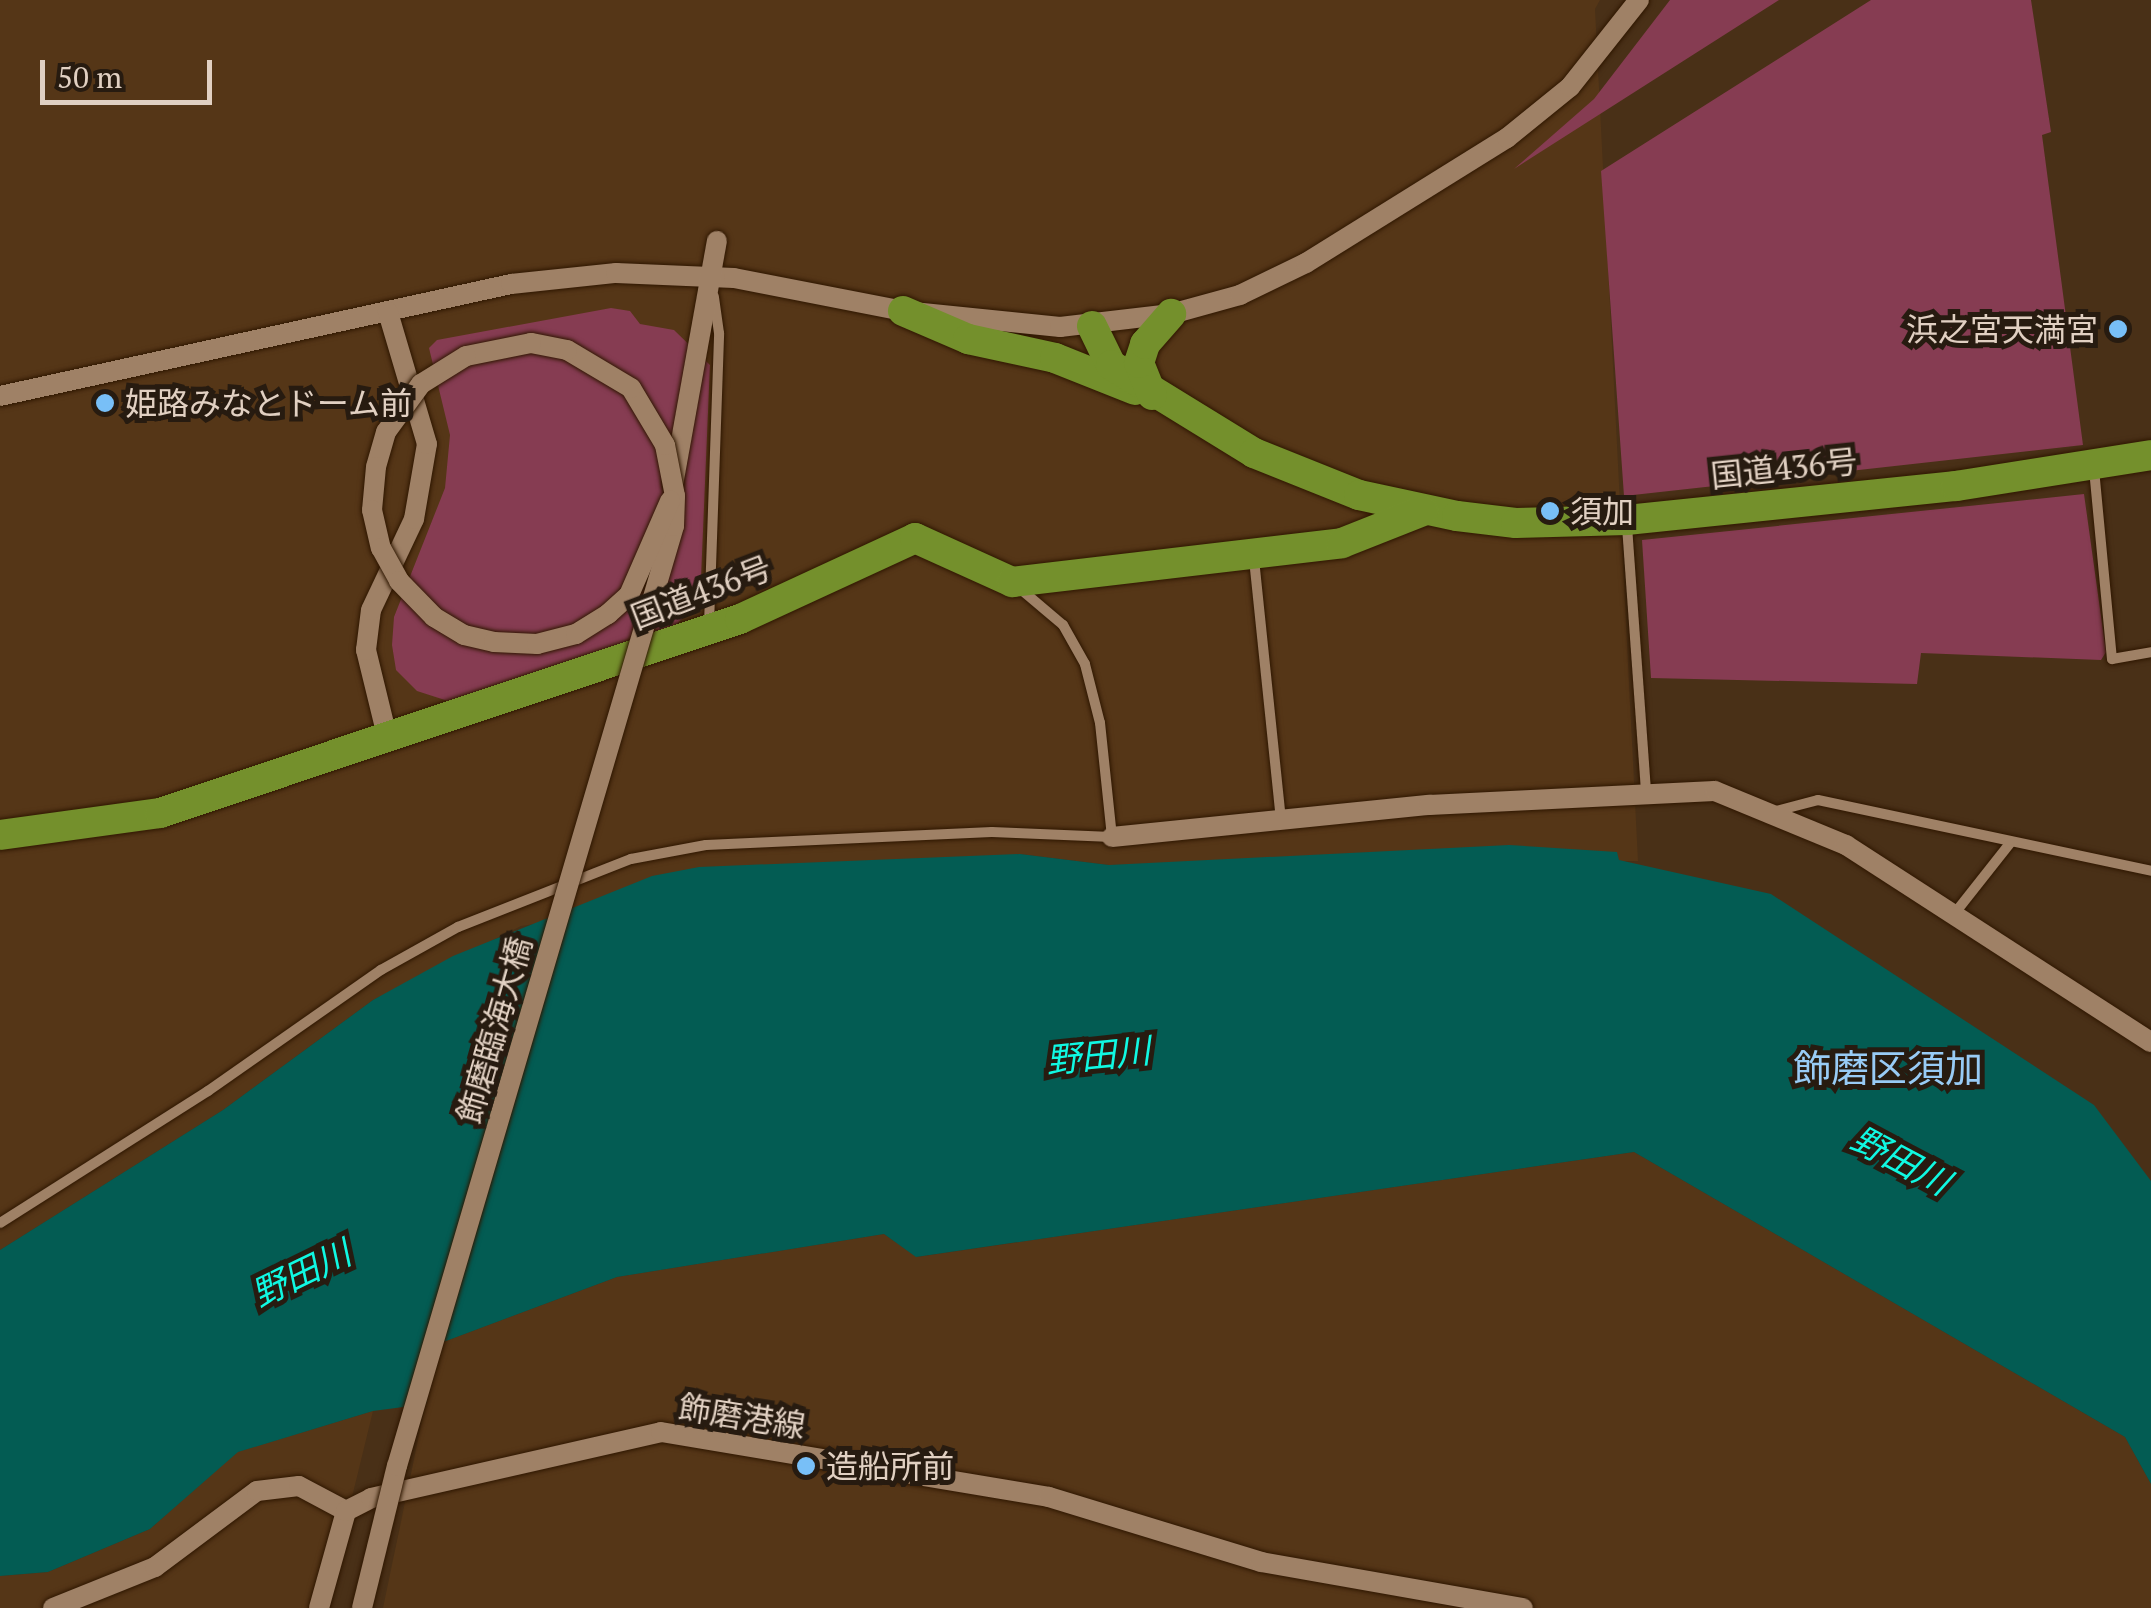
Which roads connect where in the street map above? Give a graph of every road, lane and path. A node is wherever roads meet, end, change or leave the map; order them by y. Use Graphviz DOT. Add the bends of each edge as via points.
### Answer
graph roads {
  1 [pos="1639,0"];
  2 [pos="717,242"];
  3 [pos="711,276"];
  4 [pos="903,311"];
  5 [pos="388,312"];
  6 [pos="1171,314"];
  7 [pos="1092,326"];
  8 [pos="1152,395"];
  9 [pos="0,396"];
  10 [pos="2151,455"];
  11 [pos="2094,468"];
  12 [pos="1423,511"];
  13 [pos="1627,520"];
  14 [pos="1254,553"];
  15 [pos="1012,582"];
  16 [pos="709,630"];
  17 [pos="2151,652"];
  18 [pos="388,736"];
  19 [pos="1646,790"];
  20 [pos="1776,810"];
  21 [pos="1281,822"];
  22 [pos="0,835"];
  23 [pos="1112,838"];
  24 [pos="2010,842"];
  25 [pos="2151,871"];
  26 [pos="1955,913"];
  27 [pos="2151,1042"];
  28 [pos="0,1223"];
  29 [pos="346,1511"];
  30 [pos="53,1608"];
  31 [pos="319,1608"];
  32 [pos="362,1608"];
  33 [pos="1523,1608"];
  1 -- 6 [label="street" via="1570,86 1508,138 1306,262 1240,295"];
  2 -- 3 [label="street, 飾磨臨海大橋"];
  3 -- 4 [label="street"];
  3 -- 5 [label="street" via="563,277"];
  3 -- 16 [label="street" via="720,332"];
  3 -- 32 [label="street, 飾磨臨海大橋, bridge" via="670,500 629,595 576,634 537,644 494,642 464,635 434,617 398,580 381,548 372,510 376,467 401,406 430,377 466,356 532,343 605,368 652,416 672,472 674,526 397,1466"];
  4 -- 7 [label="street"];
  4 -- 8 [label="highway" via="968,339 1055,358"];
  5 -- 9 [label="street"];
  5 -- 18 [label="street" via="428,444 414,519 371,610 366,650"];
  6 -- 7 [label="street"];
  6 -- 8 [label="highway" via="1145,344 1139,363"];
  7 -- 8 [label="highway, 国道436号" via="1111,364"];
  8 -- 12 [label="highway, 国道436号" via="1270,460 1359,495"];
  10 -- 11 [label="highway, 国道436号"];
  11 -- 13 [label="highway, 国道436号"];
  11 -- 17 [label="street" via="2112,660"];
  12 -- 13 [label="highway, 国道436号" via="1516,523"];
  12 -- 14 [label="highway, 国道436号" via="1342,543"];
  13 -- 19 [label="street"];
  14 -- 15 [label="highway, 国道436号"];
  14 -- 21 [label="street"];
  15 -- 16 [label="highway, 国道436号" via="915,538"];
  15 -- 23 [label="street" via="1063,624 1085,664 1100,723"];
  16 -- 18 [label="highway, 国道436号"];
  18 -- 22 [label="highway, 国道436号" via="160,813"];
  19 -- 20 [label="street" via="1715,791"];
  19 -- 21 [label="street"];
  20 -- 24 [label="street" via="1818,800"];
  20 -- 26 [label="street"];
  21 -- 23 [label="street"];
  23 -- 28 [label="street" via="992,832 706,846 632,859 458,928 381,970 208,1091"];
  24 -- 25 [label="street"];
  24 -- 26 [label="street"];
  26 -- 27 [label="street"];
  29 -- 30 [label="street" via="299,1486 257,1492 155,1567"];
  29 -- 31 [label="street"];
  29 -- 33 [label="street, 飾磨港線" via="371,1498 660,1432 1049,1497 1261,1562"];
}
